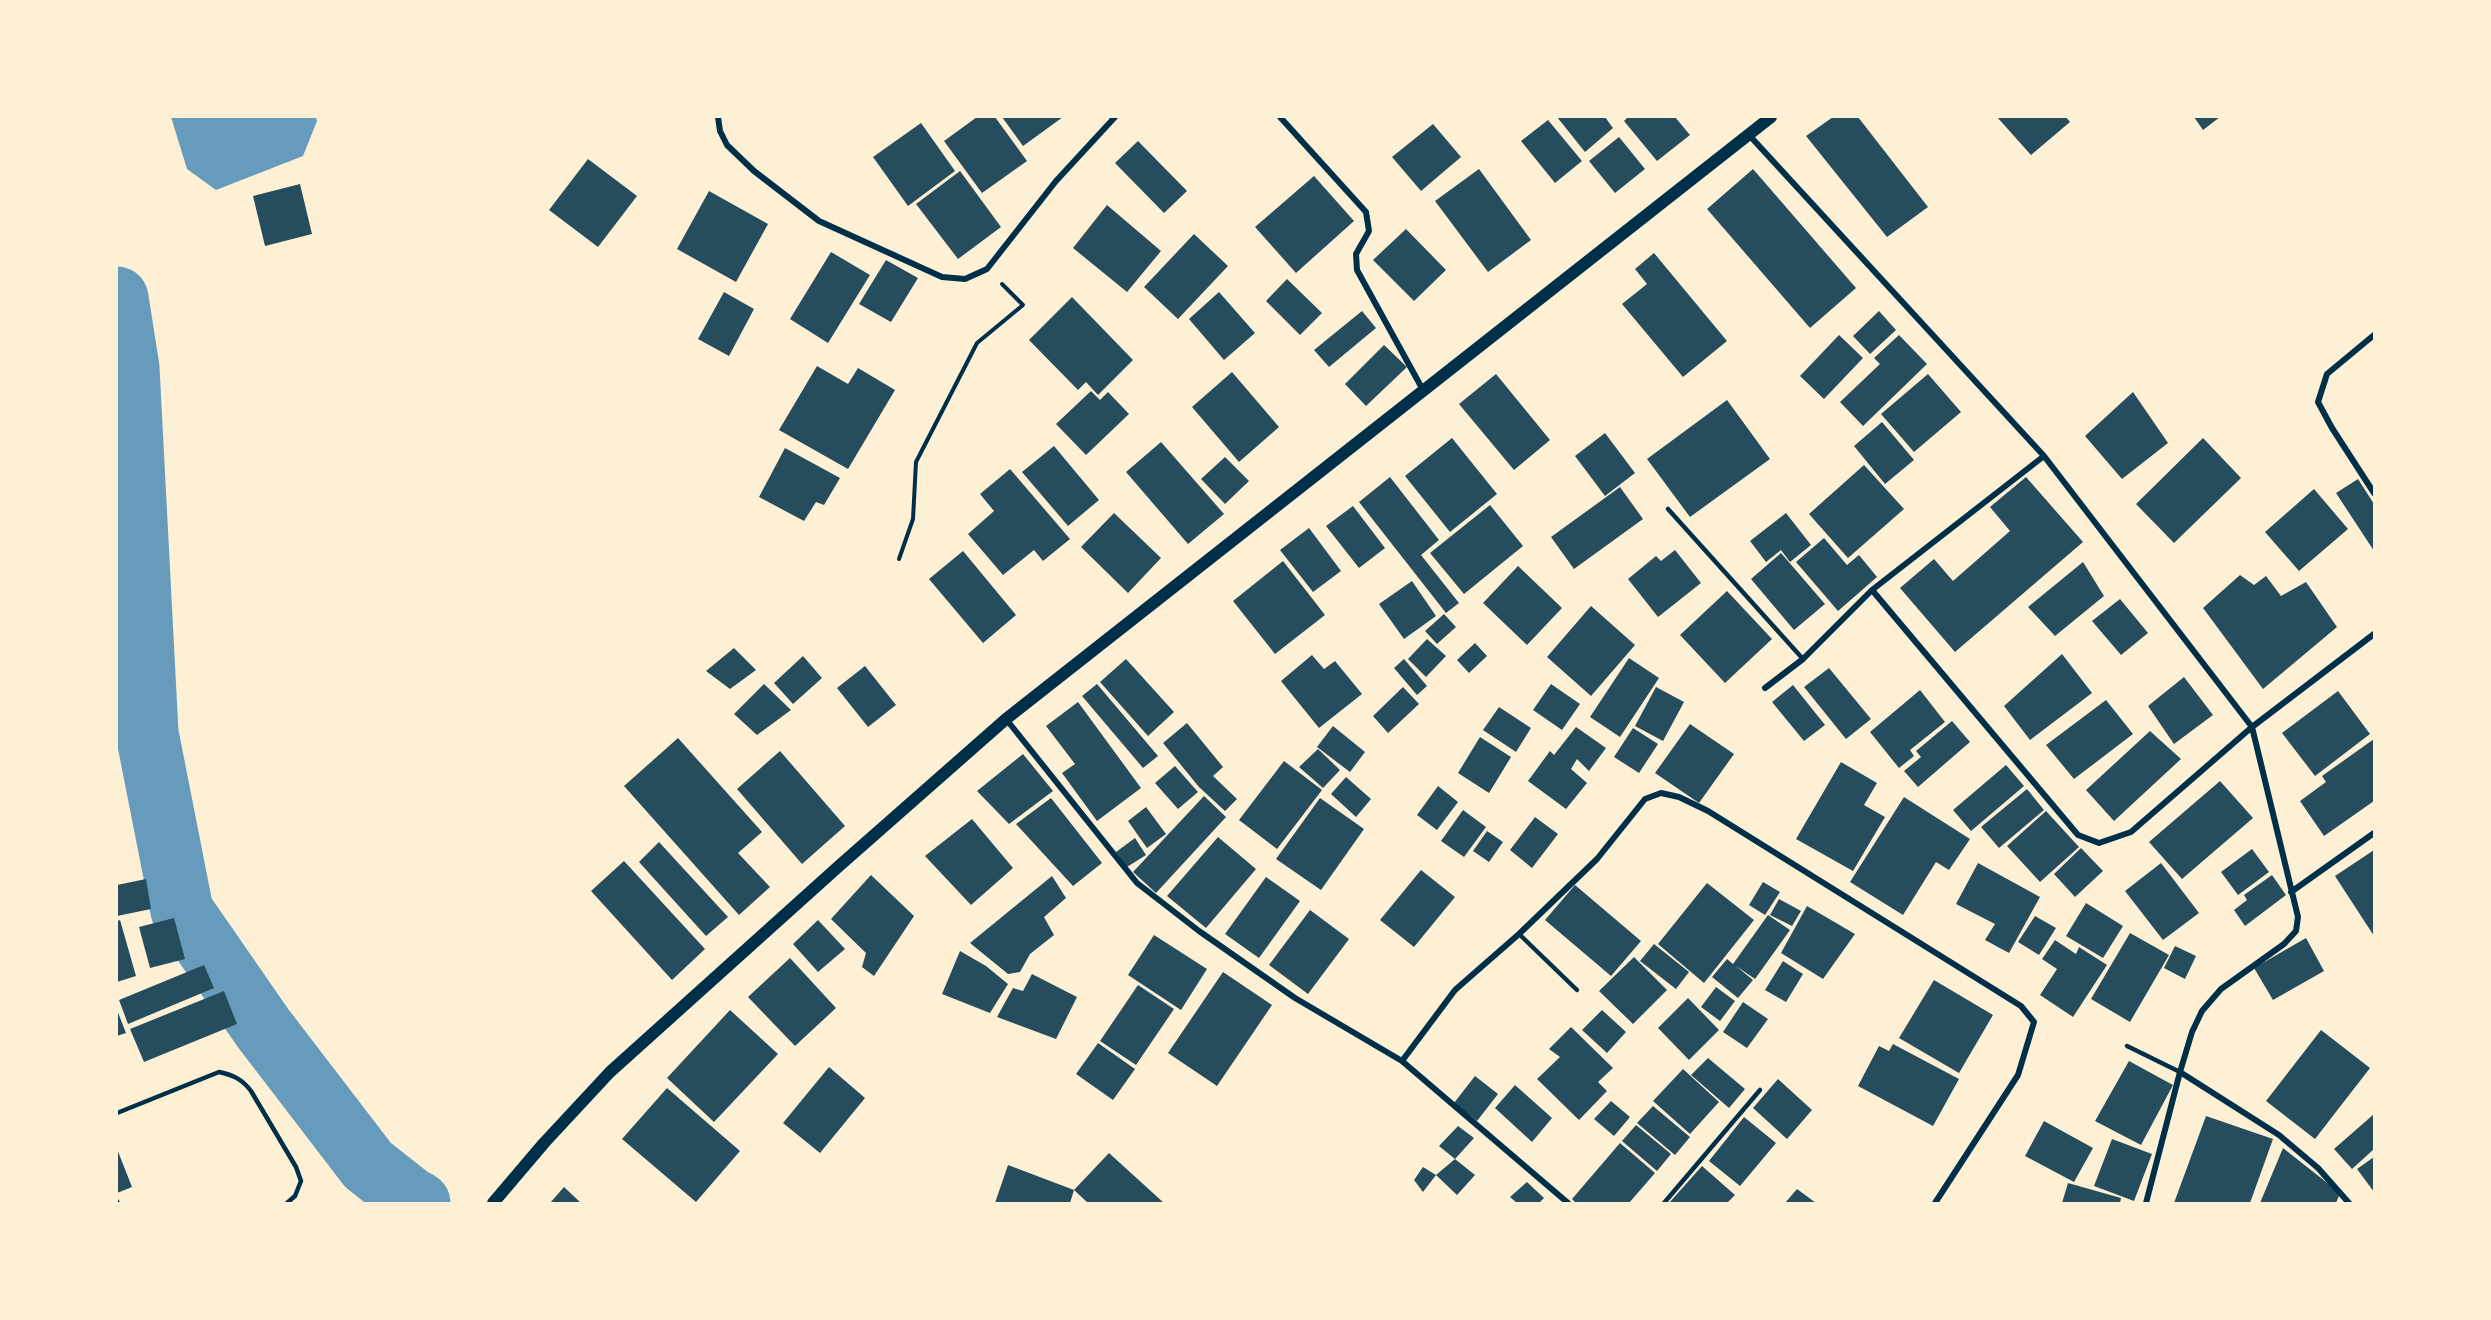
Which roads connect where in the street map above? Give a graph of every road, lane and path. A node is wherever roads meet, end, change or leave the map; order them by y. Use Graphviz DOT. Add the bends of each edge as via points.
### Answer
graph roads {
  1 [pos="718,117"];
  2 [pos="1115,117"];
  3 [pos="1280,117"];
  4 [pos="1771,117"];
  5 [pos="1749,135"];
  6 [pos="987,269"];
  7 [pos="2374,335"];
  8 [pos="1424,391"];
  9 [pos="2044,456"];
  10 [pos="2374,493"];
  11 [pos="1668,509"];
  12 [pos="899,560"];
  13 [pos="1872,590"];
  14 [pos="2374,634"];
  15 [pos="1803,659"];
  16 [pos="1765,688"];
  17 [pos="1006,719"];
  18 [pos="2252,727"];
  19 [pos="2374,833"];
  20 [pos="2291,892"];
  21 [pos="1519,934"];
  22 [pos="1578,990"];
  23 [pos="2127,1046"];
  24 [pos="1402,1061"];
  25 [pos="2180,1072"];
  26 [pos="1760,1090"];
  27 [pos="117,1113"];
  28 [pos="497,1199"];
  29 [pos="287,1203"];
  30 [pos="1568,1203"];
  31 [pos="1664,1203"];
  32 [pos="1935,1203"];
  33 [pos="2146,1203"];
  34 [pos="2349,1203"];
  1 -- 6 [label="street" via="727,145 819,221 942,277 965,279"];
  2 -- 6 [label="street" via="1056,181"];
  3 -- 8 [label="street" via="1366,212 1369,231 1356,254 1357,270"];
  4 -- 5 [label="main road"];
  5 -- 8 [label="main road"];
  5 -- 9 [label="street"];
  6 -- 12 [label="path" via="1023,304 977,343 916,462 913,519"];
  7 -- 10 [label="street" via="2327,374 2318,402"];
  8 -- 17 [label="main road"];
  9 -- 13 [label="street"];
  9 -- 18 [label="street"];
  11 -- 15 [label="lane"];
  13 -- 15 [label="street"];
  13 -- 18 [label="street" via="2078,835 2099,843 2132,832"];
  14 -- 18 [label="street"];
  15 -- 16 [label="street"];
  17 -- 24 [label="street" via="1137,883 1295,998"];
  17 -- 28 [label="main road" via="610,1072"];
  18 -- 20 [label="street"];
  19 -- 20 [label="street"];
  20 -- 25 [label="street" via="2298,917 2296,932 2221,988 2202,1011"];
  21 -- 22 [label="lane"];
  21 -- 24 [label="street" via="1455,990"];
  21 -- 32 [label="street" via="1597,859 1645,799 1661,793 1707,811 2021,1006 2034,1022 2018,1075"];
  23 -- 25 [label="lane"];
  24 -- 30 [label="street"];
  25 -- 33 [label="street"];
  25 -- 34 [label="street" via="2279,1136 2318,1168"];
  26 -- 31 [label="lane"];
  27 -- 29 [label="lane" via="219,1072 233,1075 251,1091 296,1167 301,1181"];
}
